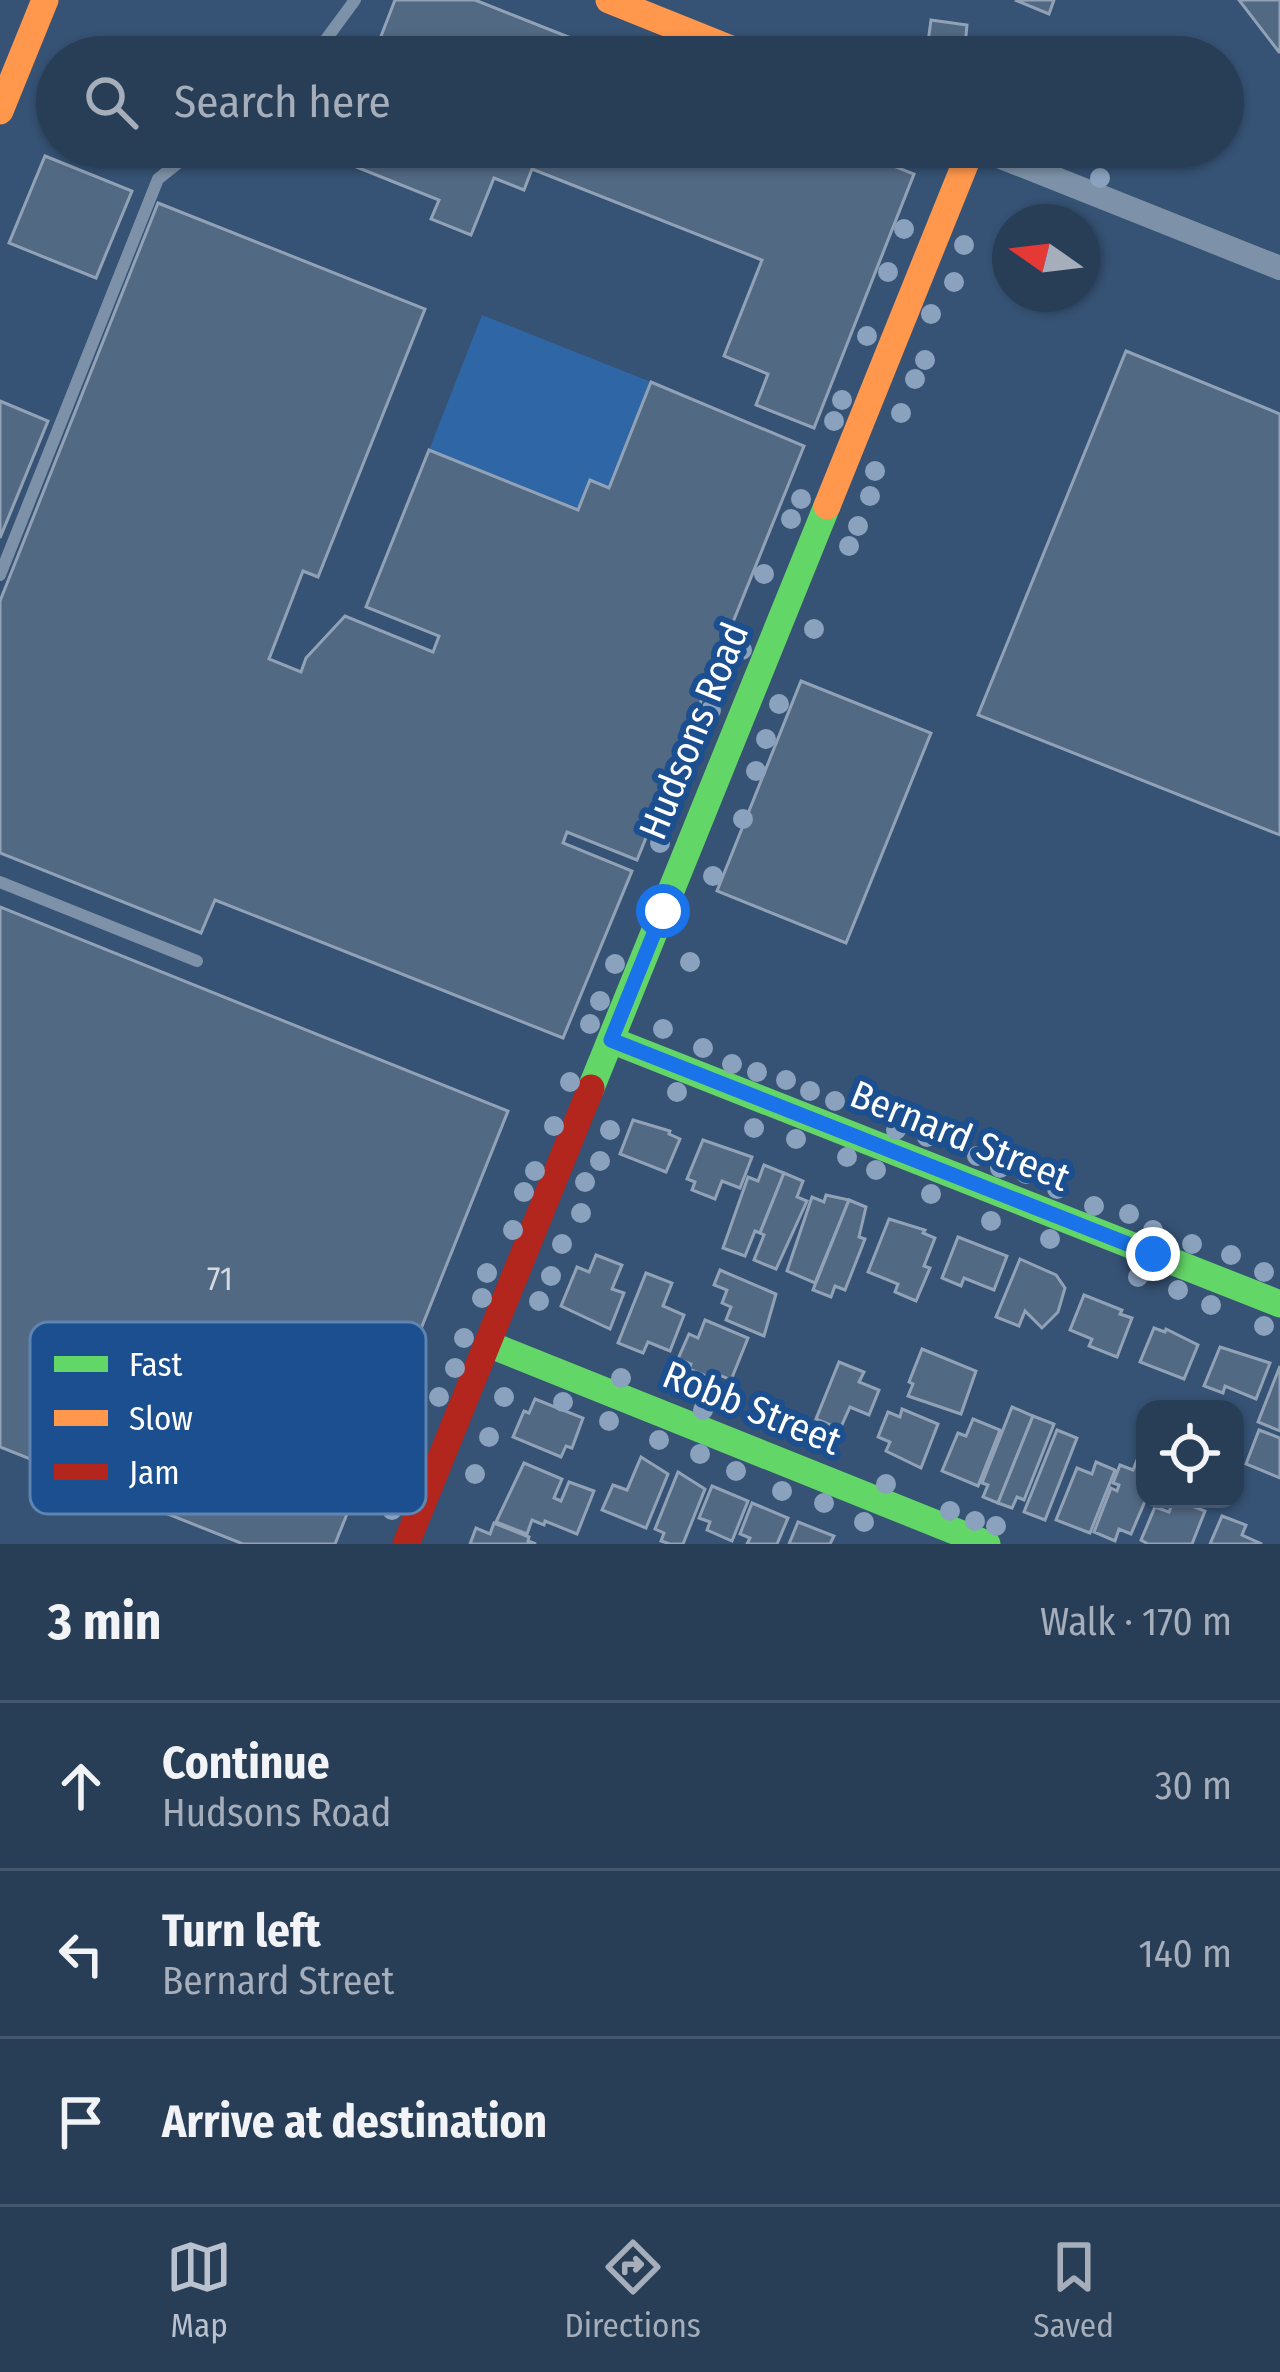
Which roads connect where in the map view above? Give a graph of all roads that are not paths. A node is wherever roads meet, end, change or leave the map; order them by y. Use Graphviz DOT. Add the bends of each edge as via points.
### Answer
graph roads {
  1 [pos="46,0"];
  2 [pos="356,0"];
  3 [pos="609,0"];
  4 [pos="329,36"];
  5 [pos="699,36"];
  6 [pos="0,111"];
  7 [pos="172,168"];
  8 [pos="965,168"];
  9 [pos="1027,168"];
  10 [pos="1280,268"];
  11 [pos="0,575"];
  12 [pos="0,882"];
  13 [pos="197,961"];
  14 [pos="611,1040"];
  15 [pos="1280,1304"];
  16 [pos="488,1344"];
  17 [pos="426,1495"];
  18 [pos="418,1514"];
  19 [pos="406,1544"];
  20 [pos="987,1544"];
  1 -- 6 [label="street"];
  2 -- 4 [label="lane"];
  3 -- 5 [label="street"];
  7 -- 11 [label="lane" via="158,179"];
  8 -- 14 [label="street, Hudsons Road"];
  9 -- 10 [label="street"];
  12 -- 13 [label="lane"];
  14 -- 15 [label="street, Bernard Street"];
  14 -- 16 [label="street, Hudsons Road"];
  16 -- 17 [label="street, Hudsons Road"];
  16 -- 20 [label="street, Robb Street"];
  18 -- 19 [label="street, Hudsons Road"];
}
